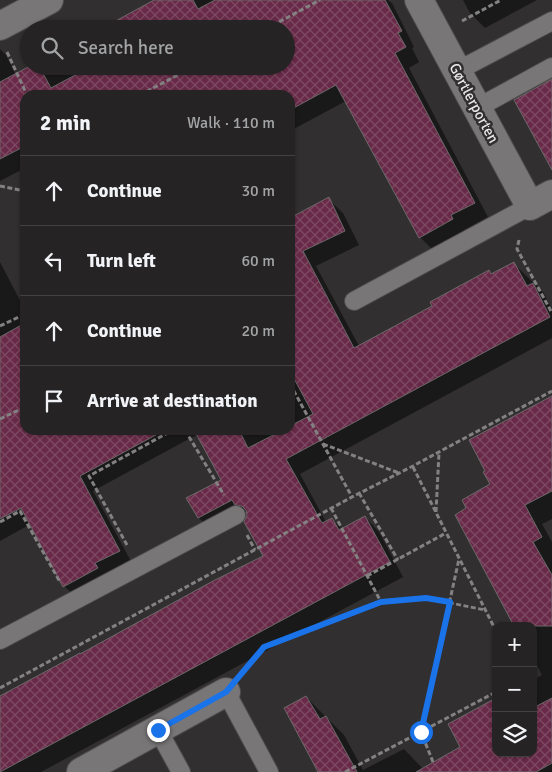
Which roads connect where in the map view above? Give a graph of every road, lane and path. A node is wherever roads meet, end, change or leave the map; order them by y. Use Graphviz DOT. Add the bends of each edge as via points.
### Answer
graph roads {
  1 [pos="49,0"];
  2 [pos="320,0"];
  3 [pos="419,0"];
  4 [pos="501,0"];
  5 [pos="23,20"];
  6 [pos="283,20"];
  7 [pos="552,21"];
  8 [pos="20,22"];
  9 [pos="438,34"];
  10 [pos="2,36"];
  11 [pos="552,68"];
  12 [pos="457,71"];
  13 [pos="178,75"];
  14 [pos="25,90"];
  15 [pos="149,90"];
  16 [pos="477,108"];
  17 [pos="0,186"];
  18 [pos="20,190"];
  19 [pos="541,200"];
  20 [pos="354,301"];
  21 [pos="552,313"];
  22 [pos="20,316"];
  23 [pos="0,326"];
  24 [pos="552,391"];
  25 [pos="295,393"];
  26 [pos="20,409"];
  27 [pos="0,420"];
  28 [pos="164,435"];
  29 [pos="188,435"];
  30 [pos="323,444"];
  31 [pos="439,452"];
  32 [pos="413,466"];
  33 [pos="400,473"];
  34 [pos="359,493"];
  35 [pos="352,497"];
  36 [pos="331,508"];
  37 [pos="436,513"];
  38 [pos="236,515"];
  39 [pos="0,522"];
  40 [pos="446,533"];
  41 [pos="255,550"];
  42 [pos="459,558"];
  43 [pos="398,560"];
  44 [pos="139,567"];
  45 [pos="367,576"];
  46 [pos="71,602"];
  47 [pos="381,602"];
  48 [pos="450,602"];
  49 [pos="485,610"];
  50 [pos="492,623"];
  51 [pos="0,640"];
  52 [pos="0,688"];
  53 [pos="226,692"];
  54 [pos="492,694"];
  55 [pos="158,730"];
  56 [pos="421,732"];
  57 [pos="433,762"];
  58 [pos="89,770"];
  59 [pos="181,772"];
  60 [pos="269,772"];
  61 [pos="345,772"];
  1 -- 5 [label="street"];
  2 -- 6 [label="path"];
  3 -- 9 [label="street, Gørtlerporten"];
  4 -- 9 [label="path"];
  7 -- 12 [label="lane"];
  8 -- 10 [label="street"];
  9 -- 12 [label="street, Gørtlerporten"];
  10 -- 14 [label="path"];
  11 -- 16 [label="lane"];
  12 -- 16 [label="street, Gørtlerporten"];
  13 -- 15 [label="path"];
  16 -- 19 [label="street, Gørtlerporten"];
  17 -- 18 [label="path"];
  19 -- 20 [label="lane"];
  19 -- 21 [label="path" via="521,227 517,250"];
  22 -- 23 [label="path"];
  24 -- 31 [label="path"];
  25 -- 30 [label="path"];
  26 -- 27 [label="path"];
  28 -- 44 [label="path" via="89,476"];
  29 -- 38 [label="path"];
  30 -- 33 [label="path"];
  30 -- 35 [label="path"];
  31 -- 32 [label="path"];
  31 -- 37 [label="path"];
  32 -- 33 [label="path"];
  32 -- 37 [label="path"];
  33 -- 34 [label="path"];
  34 -- 35 [label="path"];
  34 -- 43 [label="path"];
  35 -- 36 [label="path"];
  36 -- 41 [label="path"];
  36 -- 45 [label="path"];
  37 -- 40 [label="path"];
  38 -- 41 [label="path"];
  38 -- 44 [label="lane"];
  39 -- 46 [label="path" via="20,511"];
  40 -- 42 [label="path"];
  40 -- 43 [label="path"];
  41 -- 52 [label="path"];
  42 -- 48 [label="path"];
  42 -- 49 [label="path"];
  43 -- 45 [label="path"];
  44 -- 46 [label="lane"];
  45 -- 47 [label="path"];
  46 -- 51 [label="lane"];
  47 -- 48 [label="path" via="426,598"];
  47 -- 53 [label="path" via="264,647"];
  48 -- 49 [label="path"];
  48 -- 56 [label="path"];
  49 -- 50 [label="path"];
  53 -- 55 [label="street"];
  53 -- 60 [label="lane"];
  54 -- 56 [label="path"];
  55 -- 58 [label="street"];
  55 -- 59 [label="lane"];
  56 -- 57 [label="path"];
  56 -- 61 [label="path"];
}
